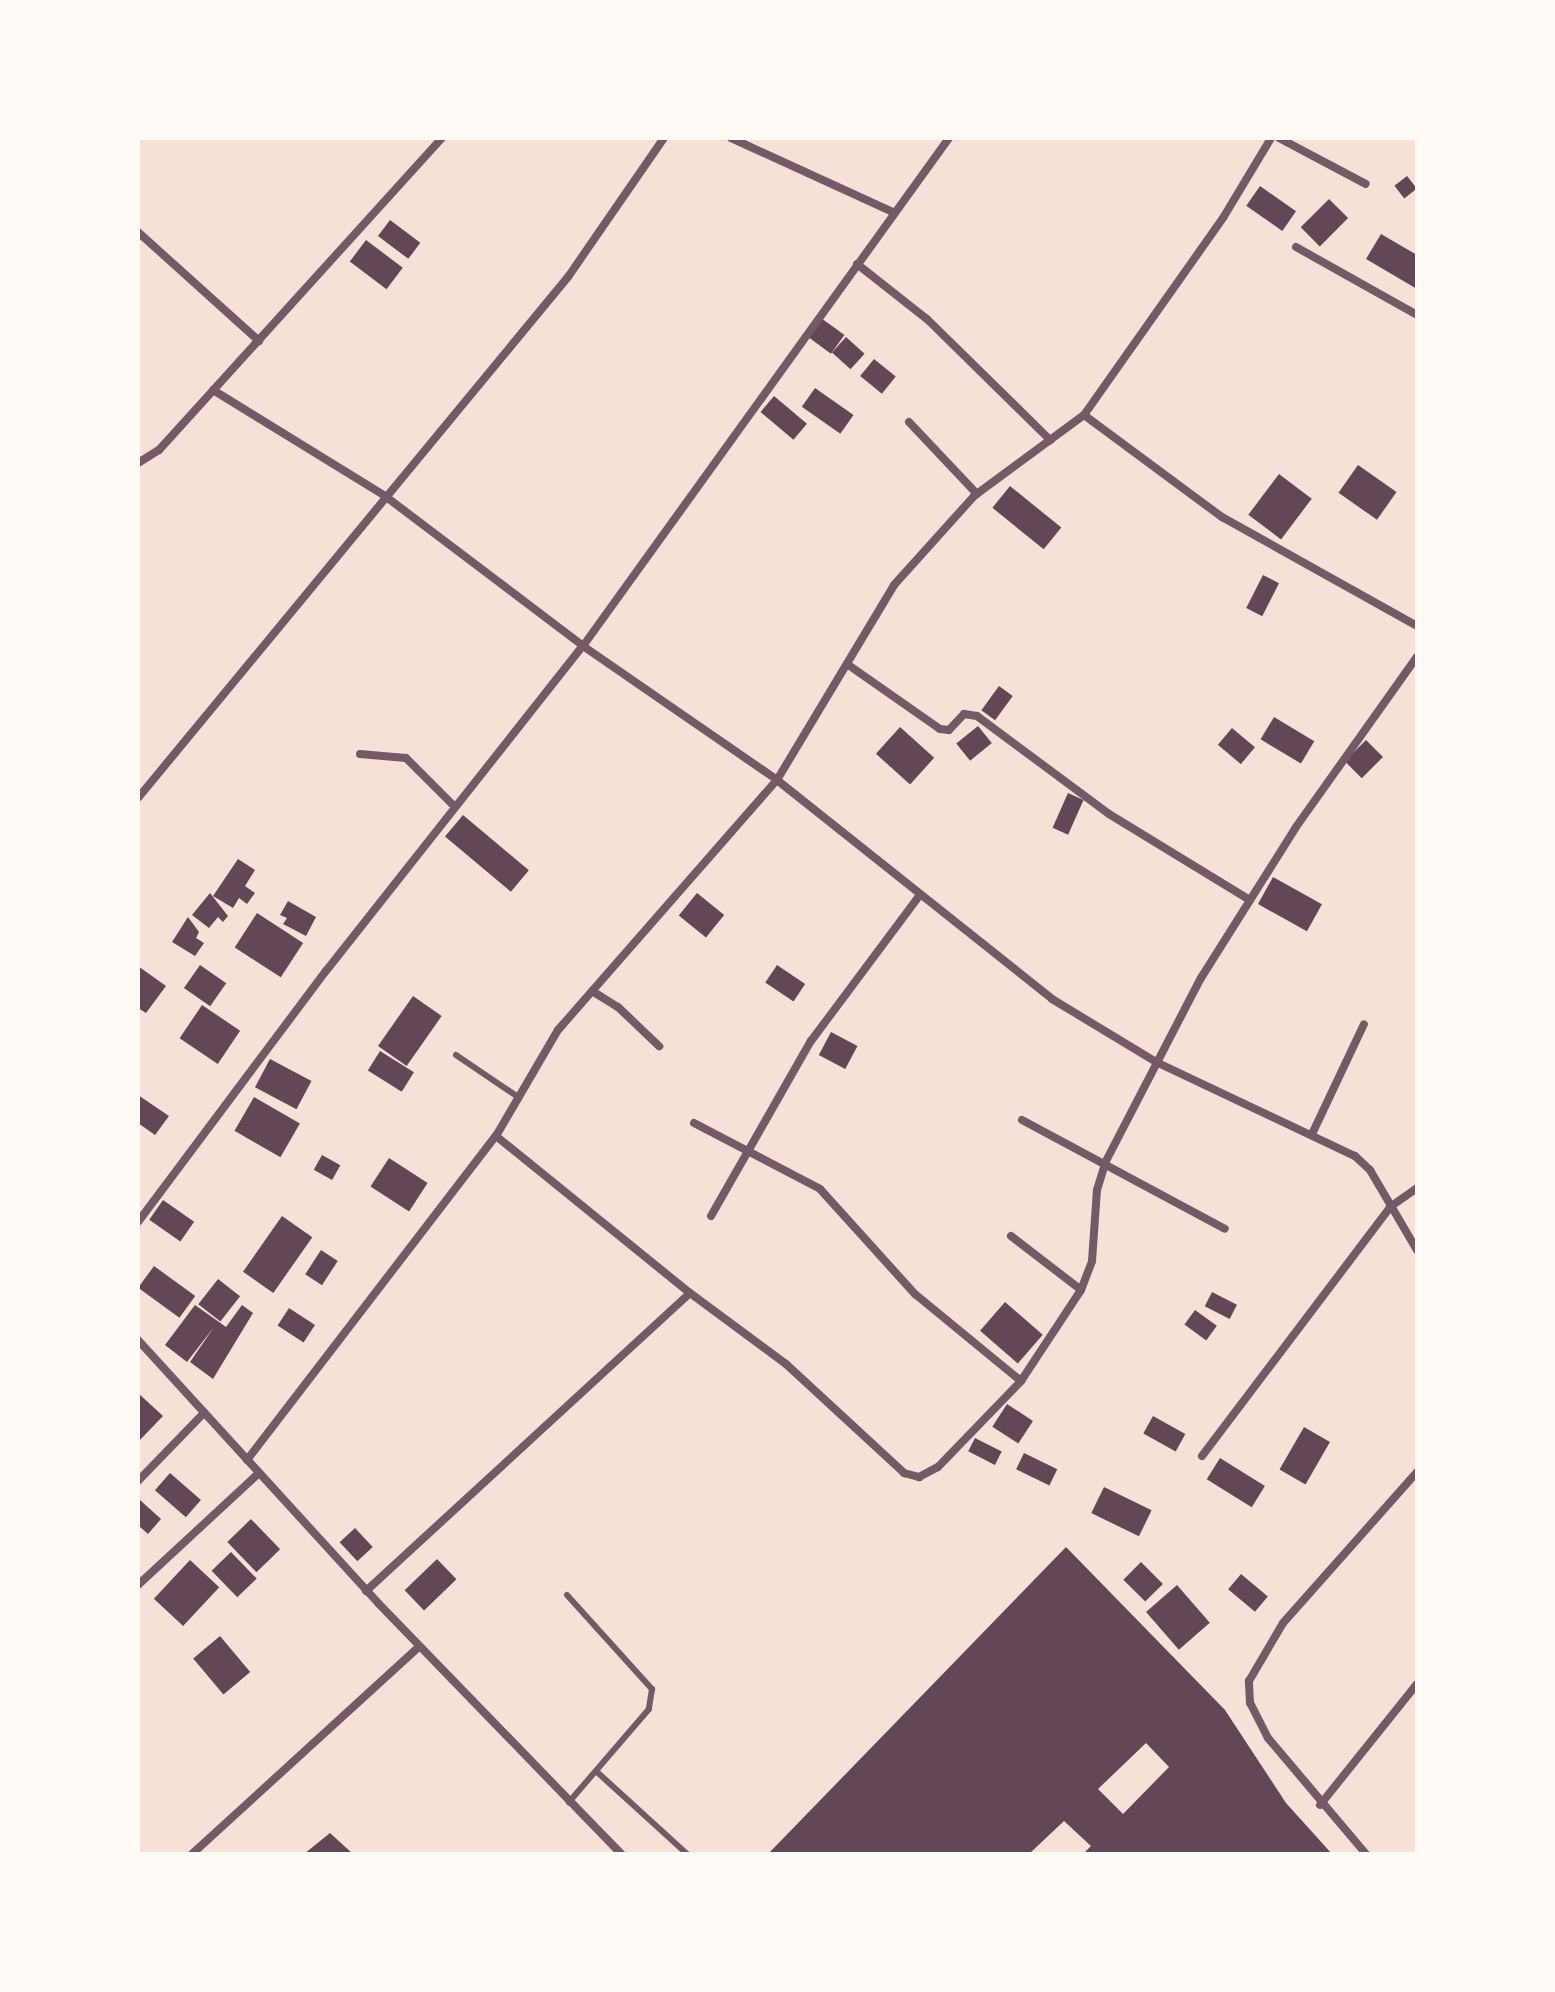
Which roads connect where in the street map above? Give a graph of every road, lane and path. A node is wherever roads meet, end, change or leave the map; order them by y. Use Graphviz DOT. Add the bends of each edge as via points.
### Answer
graph roads {
  1 [pos="442,138"];
  2 [pos="664,138"];
  3 [pos="731,138"];
  4 [pos="949,138"];
  5 [pos="1271,138"];
  6 [pos="1279,138"];
  7 [pos="1366,184"];
  8 [pos="895,213"];
  9 [pos="138,232"];
  10 [pos="1296,247"];
  11 [pos="857,264"];
  12 [pos="1417,315"];
  13 [pos="259,341"];
  14 [pos="213,390"];
  15 [pos="1084,415"];
  16 [pos="909,422"];
  17 [pos="1050,440"];
  18 [pos="138,463"];
  19 [pos="977,494"];
  20 [pos="385,496"];
  21 [pos="1417,626"];
  22 [pos="583,646"];
  23 [pos="1417,657"];
  24 [pos="847,664"];
  25 [pos="360,754"];
  26 [pos="777,780"];
  27 [pos="138,798"];
  28 [pos="455,807"];
  29 [pos="920,895"];
  30 [pos="1250,900"];
  31 [pos="592,991"];
  32 [pos="1364,1024"];
  33 [pos="659,1046"];
  34 [pos="456,1055"];
  35 [pos="1156,1062"];
  36 [pos="518,1097"];
  37 [pos="1022,1120"];
  38 [pos="694,1123"];
  39 [pos="1313,1132"];
  40 [pos="496,1136"];
  41 [pos="749,1150"];
  42 [pos="1106,1161"];
  43 [pos="1417,1188"];
  44 [pos="1390,1207"];
  45 [pos="711,1216"];
  46 [pos="138,1222"];
  47 [pos="1225,1229"];
  48 [pos="1011,1236"];
  49 [pos="1417,1250"];
  50 [pos="1081,1290"];
  51 [pos="690,1293"];
  52 [pos="138,1340"];
  53 [pos="1021,1381"];
  54 [pos="204,1413"];
  55 [pos="1202,1456"];
  56 [pos="247,1460"];
  57 [pos="1417,1472"];
  58 [pos="259,1473"];
  59 [pos="138,1481"];
  60 [pos="138,1585"];
  61 [pos="366,1591"];
  62 [pos="567,1595"];
  63 [pos="419,1647"];
  64 [pos="1417,1684"];
  65 [pos="597,1772"];
  66 [pos="569,1802"];
  67 [pos="1320,1805"];
  68 [pos="192,1854"];
  69 [pos="621,1854"];
  70 [pos="687,1854"];
  71 [pos="1366,1854"];
  1 -- 13 [label="street"];
  2 -- 20 [label="street" via="568,277"];
  3 -- 8 [label="street"];
  4 -- 8 [label="street"];
  5 -- 15 [label="street" via="1223,218"];
  6 -- 7 [label="street"];
  8 -- 11 [label="street"];
  9 -- 13 [label="street"];
  10 -- 12 [label="street"];
  11 -- 17 [label="street" via="927,319"];
  11 -- 22 [label="street"];
  13 -- 14 [label="street"];
  14 -- 18 [label="street" via="159,450"];
  14 -- 20 [label="street"];
  15 -- 17 [label="street"];
  15 -- 21 [label="street" via="1222,517"];
  16 -- 19 [label="street"];
  17 -- 19 [label="street"];
  19 -- 24 [label="street" via="894,585"];
  20 -- 22 [label="street"];
  20 -- 27 [label="street"];
  22 -- 26 [label="street"];
  22 -- 28 [label="street"];
  23 -- 30 [label="street"];
  24 -- 26 [label="street"];
  24 -- 30 [label="street" via="940,729 949,730 964,714 977,716 1109,814"];
  25 -- 28 [label="street" via="406,758"];
  26 -- 29 [label="street"];
  26 -- 31 [label="street"];
  28 -- 46 [label="street"];
  29 -- 35 [label="street" via="1052,999"];
  29 -- 41 [label="street" via="811,1041"];
  30 -- 35 [label="street"];
  31 -- 33 [label="street" via="618,1007"];
  31 -- 36 [label="street" via="558,1030"];
  32 -- 39 [label="street"];
  34 -- 36 [label="lane"];
  35 -- 39 [label="street"];
  35 -- 42 [label="street"];
  36 -- 40 [label="street"];
  37 -- 42 [label="street"];
  38 -- 41 [label="street"];
  39 -- 44 [label="street" via="1370,1170"];
  40 -- 51 [label="street"];
  40 -- 56 [label="street"];
  41 -- 45 [label="street"];
  41 -- 53 [label="street" via="820,1189 915,1294"];
  42 -- 47 [label="street"];
  42 -- 50 [label="street" via="1097,1190 1092,1261"];
  43 -- 44 [label="street"];
  44 -- 49 [label="street"];
  44 -- 55 [label="street"];
  48 -- 50 [label="street"];
  50 -- 53 [label="street"];
  51 -- 53 [label="street" via="786,1364 910,1477 938,1467"];
  51 -- 61 [label="street"];
  52 -- 54 [label="street"];
  54 -- 56 [label="street"];
  54 -- 59 [label="street"];
  56 -- 58 [label="street"];
  57 -- 67 [label="street" via="1283,1623 1249,1681 1250,1703 1268,1738"];
  58 -- 60 [label="street"];
  58 -- 61 [label="street"];
  61 -- 63 [label="street"];
  62 -- 65 [label="lane" via="652,1689 649,1709"];
  63 -- 66 [label="street"];
  63 -- 68 [label="street"];
  64 -- 67 [label="street"];
  65 -- 66 [label="lane"];
  65 -- 70 [label="lane"];
  66 -- 69 [label="street"];
  67 -- 71 [label="street"];
}
